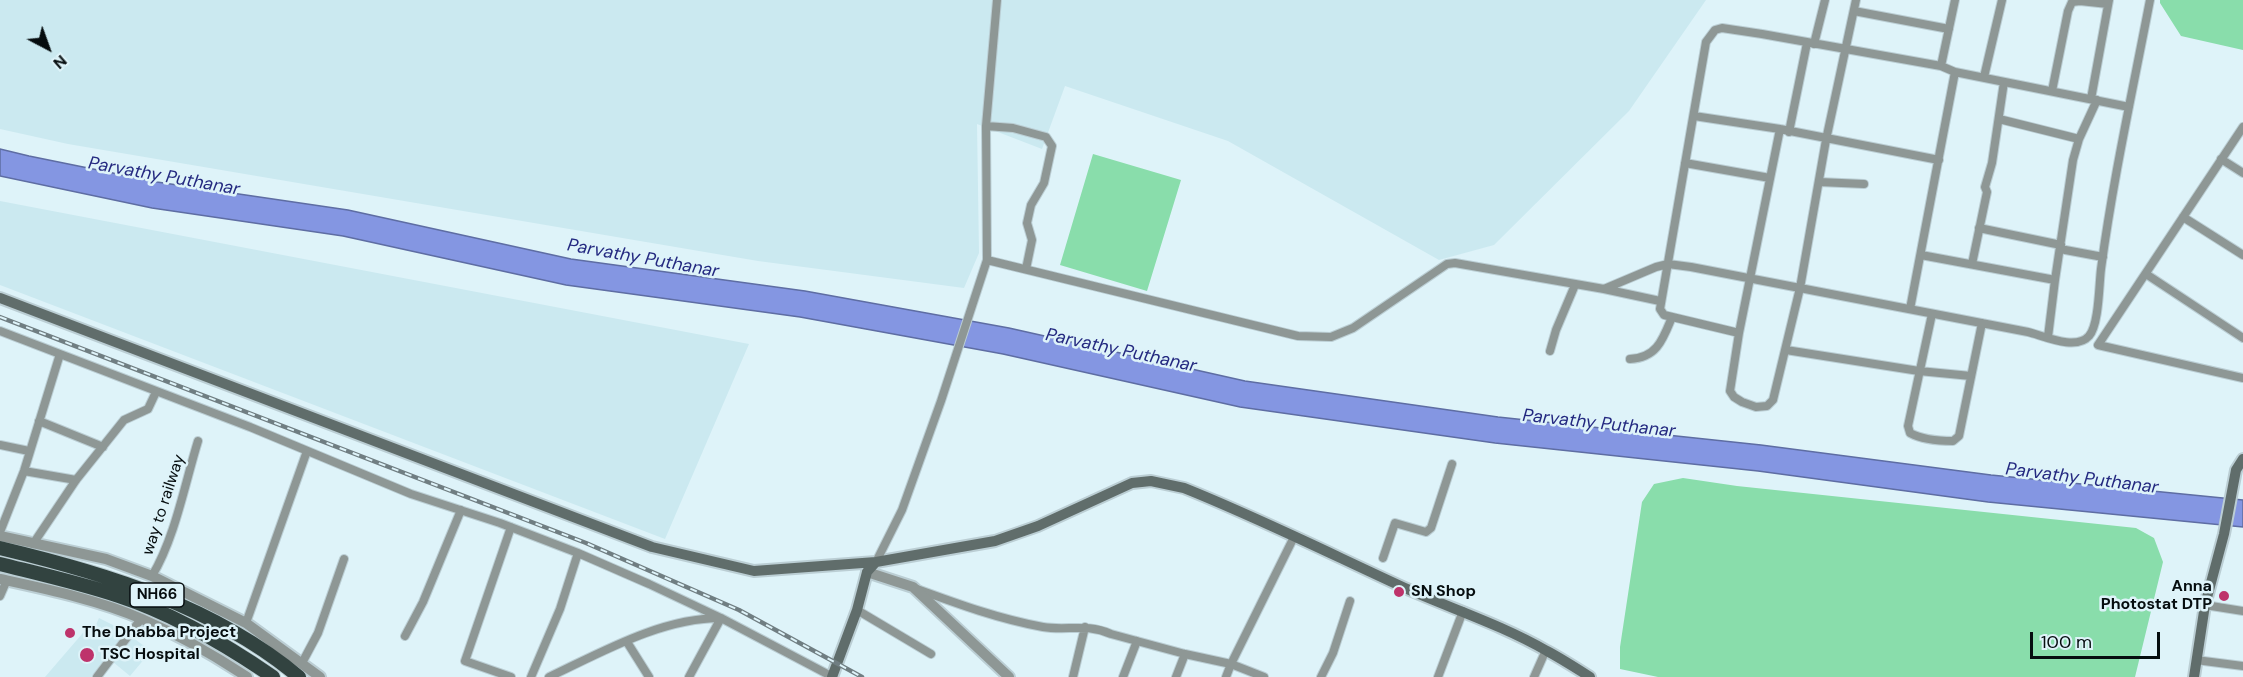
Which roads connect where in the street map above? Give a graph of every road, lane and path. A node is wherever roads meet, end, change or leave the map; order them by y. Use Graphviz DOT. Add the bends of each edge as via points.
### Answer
graph roads {
  1 [pos="997,0"];
  2 [pos="1825,0"];
  3 [pos="1856,0"];
  4 [pos="1955,0"];
  5 [pos="2002,0"];
  6 [pos="2150,0"];
  7 [pos="2109,2"];
  8 [pos="1854,11"];
  9 [pos="1948,29"];
  10 [pos="1811,44"];
  11 [pos="1846,51"];
  12 [pos="1941,66"];
  13 [pos="1955,72"];
  14 [pos="1984,77"];
  15 [pos="2004,82"];
  16 [pos="2052,91"];
  17 [pos="2094,99"];
  18 [pos="2129,107"];
  19 [pos="1694,116"];
  20 [pos="1999,119"];
  21 [pos="986,126"];
  22 [pos="2243,127"];
  23 [pos="1780,129"];
  24 [pos="1790,132"];
  25 [pos="2079,139"];
  26 [pos="1826,140"];
  27 [pos="2221,159"];
  28 [pos="1939,160"];
  29 [pos="1685,163"];
  30 [pos="2243,173"];
  31 [pos="1770,177"];
  32 [pos="1819,182"];
  33 [pos="1864,184"];
  34 [pos="2183,217"];
  35 [pos="1979,228"];
  36 [pos="2060,247"];
  37 [pos="1921,255"];
  38 [pos="2243,255"];
  39 [pos="2103,257"];
  40 [pos="987,260"];
  41 [pos="1668,264"];
  42 [pos="1972,264"];
  43 [pos="1026,269"];
  44 [pos="2146,274"];
  45 [pos="1750,278"];
  46 [pos="2055,280"];
  47 [pos="1575,285"];
  48 [pos="1800,288"];
  49 [pos="1604,289"];
  50 [pos="0,298"];
  51 [pos="1660,301"];
  52 [pos="1910,309"];
  53 [pos="1932,314"];
  54 [pos="1672,317"];
  55 [pos="1982,323"];
  56 [pos="0,332"];
  57 [pos="1739,333"];
  58 [pos="2048,337"];
  59 [pos="2243,338"];
  60 [pos="1786,350"];
  61 [pos="1550,351"];
  62 [pos="60,354"];
  63 [pos="1630,359"];
  64 [pos="1919,370"];
  65 [pos="1971,376"];
  66 [pos="2243,378"];
  67 [pos="156,392"];
  68 [pos="39,421"];
  69 [pos="198,441"];
  70 [pos="0,445"];
  71 [pos="103,447"];
  72 [pos="29,451"];
  73 [pos="307,451"];
  74 [pos="2243,459"];
  75 [pos="1452,464"];
  76 [pos="24,471"];
  77 [pos="2240,471"];
  78 [pos="76,480"];
  79 [pos="461,510"];
  80 [pos="511,527"];
  81 [pos="0,534"];
  82 [pos="1294,537"];
  83 [pos="33,544"];
  84 [pos="0,548"];
  85 [pos="578,553"];
  86 [pos="1383,558"];
  87 [pos="344,559"];
  88 [pos="876,562"];
  89 [pos="0,564"];
  90 [pos="867,572"];
  91 [pos="152,576"];
  92 [pos="3,580"];
  93 [pos="913,587"];
  94 [pos="0,596"];
  95 [pos="1350,601"];
  96 [pos="2205,605"];
  97 [pos="857,610"];
  98 [pos="1463,611"];
  99 [pos="2243,611"];
  100 [pos="721,618"];
  101 [pos="141,619"];
  102 [pos="246,622"];
  103 [pos="1085,627"];
  104 [pos="405,636"];
  105 [pos="1137,641"];
  106 [pos="627,642"];
  107 [pos="1546,650"];
  108 [pos="931,654"];
  109 [pos="1185,654"];
  110 [pos="2196,660"];
  111 [pos="1231,664"];
  112 [pos="2243,666"];
  113 [pos="300,670"];
  114 [pos="97,677"];
  115 [pos="247,677"];
  116 [pos="273,677"];
  117 [pos="320,677"];
  118 [pos="511,677"];
  119 [pos="531,677"];
  120 [pos="549,677"];
  121 [pos="649,677"];
  122 [pos="689,677"];
  123 [pos="833,677"];
  124 [pos="1009,677"];
  125 [pos="1073,677"];
  126 [pos="1123,677"];
  127 [pos="1176,677"];
  128 [pos="1226,677"];
  129 [pos="1264,677"];
  130 [pos="1321,677"];
  131 [pos="1438,677"];
  132 [pos="1534,677"];
  133 [pos="1590,677"];
  134 [pos="2194,677"];
  1 -- 21 [label="street"];
  2 -- 10 [label="street"];
  3 -- 8 [label="street"];
  4 -- 9 [label="street"];
  5 -- 14 [label="street"];
  6 -- 18 [label="street"];
  7 -- 16 [label="street" via="2072,2"];
  7 -- 17 [label="street"];
  8 -- 9 [label="street"];
  8 -- 11 [label="street"];
  9 -- 12 [label="street"];
  10 -- 11 [label="street"];
  10 -- 19 [label="street" via="1732,29 1715,30 1706,42"];
  10 -- 24 [label="street"];
  11 -- 12 [label="street"];
  11 -- 26 [label="street"];
  12 -- 13 [label="street"];
  13 -- 14 [label="street"];
  13 -- 28 [label="street"];
  14 -- 15 [label="street"];
  15 -- 16 [label="street"];
  15 -- 20 [label="street"];
  16 -- 17 [label="street"];
  17 -- 18 [label="street"];
  17 -- 25 [label="street"];
  18 -- 39 [label="street"];
  19 -- 23 [label="street"];
  19 -- 29 [label="street"];
  20 -- 25 [label="street"];
  20 -- 35 [label="street"];
  21 -- 40 [label="street"];
  21 -- 43 [label="street" via="1046,137 1052,147 1044,183 1031,205 1027,223 1032,240"];
  22 -- 27 [label="street"];
  23 -- 24 [label="street"];
  23 -- 31 [label="street"];
  24 -- 26 [label="street"];
  25 -- 36 [label="street"];
  26 -- 28 [label="street"];
  26 -- 32 [label="street"];
  27 -- 30 [label="street"];
  27 -- 34 [label="street"];
  28 -- 37 [label="street"];
  29 -- 31 [label="street"];
  29 -- 41 [label="street"];
  31 -- 45 [label="street"];
  32 -- 33 [label="street"];
  32 -- 48 [label="street"];
  34 -- 38 [label="street"];
  34 -- 44 [label="street"];
  35 -- 36 [label="street"];
  35 -- 42 [label="street"];
  36 -- 39 [label="street"];
  36 -- 46 [label="street"];
  37 -- 42 [label="street"];
  37 -- 52 [label="street"];
  39 -- 58 [label="street" via="2095,322 2088,337 2084,342"];
  40 -- 43 [label="street"];
  40 -- 88 [label="street" via="902,510"];
  41 -- 45 [label="street"];
  41 -- 49 [label="street"];
  41 -- 51 [label="street"];
  42 -- 46 [label="street"];
  43 -- 47 [label="street" via="1298,336 1331,337 1353,328 1447,264"];
  44 -- 59 [label="street"];
  44 -- 66 [label="street" via="2098,345"];
  45 -- 48 [label="street"];
  45 -- 57 [label="street"];
  46 -- 58 [label="street"];
  47 -- 49 [label="street"];
  47 -- 61 [label="street"];
  48 -- 52 [label="street"];
  48 -- 60 [label="street"];
  49 -- 51 [label="street"];
  50 -- 88 [label="main road" via="652,547 754,571"];
  51 -- 54 [label="street" via="1661,312"];
  52 -- 53 [label="street"];
  53 -- 55 [label="street"];
  53 -- 64 [label="street"];
  54 -- 57 [label="street"];
  54 -- 63 [label="street" via="1660,345 1641,359"];
  55 -- 58 [label="street"];
  55 -- 65 [label="street"];
  56 -- 62 [label="street"];
  57 -- 60 [label="street" via="1730,391 1742,402 1763,407 1771,404"];
  60 -- 64 [label="street"];
  62 -- 67 [label="street"];
  62 -- 68 [label="street"];
  64 -- 65 [label="street"];
  64 -- 65 [label="street" via="1910,433 1948,441 1959,436"];
  67 -- 71 [label="street" via="148,409 128,417"];
  67 -- 73 [label="street"];
  68 -- 71 [label="street"];
  68 -- 72 [label="street"];
  69 -- 91 [label="street, way to railway" via="170,537"];
  70 -- 72 [label="street"];
  71 -- 78 [label="street"];
  72 -- 76 [label="street"];
  73 -- 79 [label="street"];
  73 -- 102 [label="street"];
  74 -- 77 [label="main road"];
  75 -- 86 [label="street" via="1431,528 1426,532 1395,523"];
  76 -- 78 [label="street"];
  76 -- 81 [label="street"];
  77 -- 96 [label="main road" via="2230,495"];
  78 -- 83 [label="street"];
  79 -- 80 [label="street"];
  79 -- 104 [label="street"];
  80 -- 85 [label="street"];
  80 -- 118 [label="street" via="465,661"];
  81 -- 83 [label="street"];
  82 -- 88 [label="main road" via="1184,488 1132,483 995,541"];
  82 -- 98 [label="main road"];
  82 -- 111 [label="street"];
  83 -- 91 [label="street" via="106,559"];
  84 -- 113 [label="highway, NH66" via="127,583 191,609"];
  85 -- 100 [label="street"];
  85 -- 119 [label="street" via="560,609"];
  87 -- 113 [label="street" via="318,633"];
  88 -- 90 [label="main road"];
  89 -- 116 [label="highway, NH66" via="140,604 219,642"];
  90 -- 93 [label="street"];
  90 -- 97 [label="main road"];
  91 -- 102 [label="street"];
  92 -- 94 [label="street"];
  92 -- 101 [label="street"];
  93 -- 103 [label="street" via="980,612 1045,627"];
  93 -- 124 [label="street"];
  95 -- 130 [label="street"];
  96 -- 99 [label="street"];
  96 -- 110 [label="main road"];
  97 -- 108 [label="street"];
  97 -- 123 [label="main road"];
  98 -- 107 [label="main road"];
  98 -- 131 [label="street"];
  100 -- 106 [label="street" via="680,623"];
  100 -- 122 [label="street"];
  100 -- 123 [label="street"];
  101 -- 114 [label="street"];
  101 -- 115 [label="street"];
  102 -- 113 [label="street"];
  103 -- 105 [label="street"];
  103 -- 125 [label="street"];
  105 -- 109 [label="street"];
  105 -- 126 [label="street"];
  106 -- 120 [label="street"];
  106 -- 121 [label="street"];
  107 -- 132 [label="street"];
  107 -- 133 [label="main road"];
  109 -- 111 [label="street"];
  109 -- 127 [label="street"];
  110 -- 112 [label="street"];
  110 -- 134 [label="main road"];
  111 -- 128 [label="street"];
  111 -- 129 [label="street"];
  113 -- 117 [label="street"];
}
